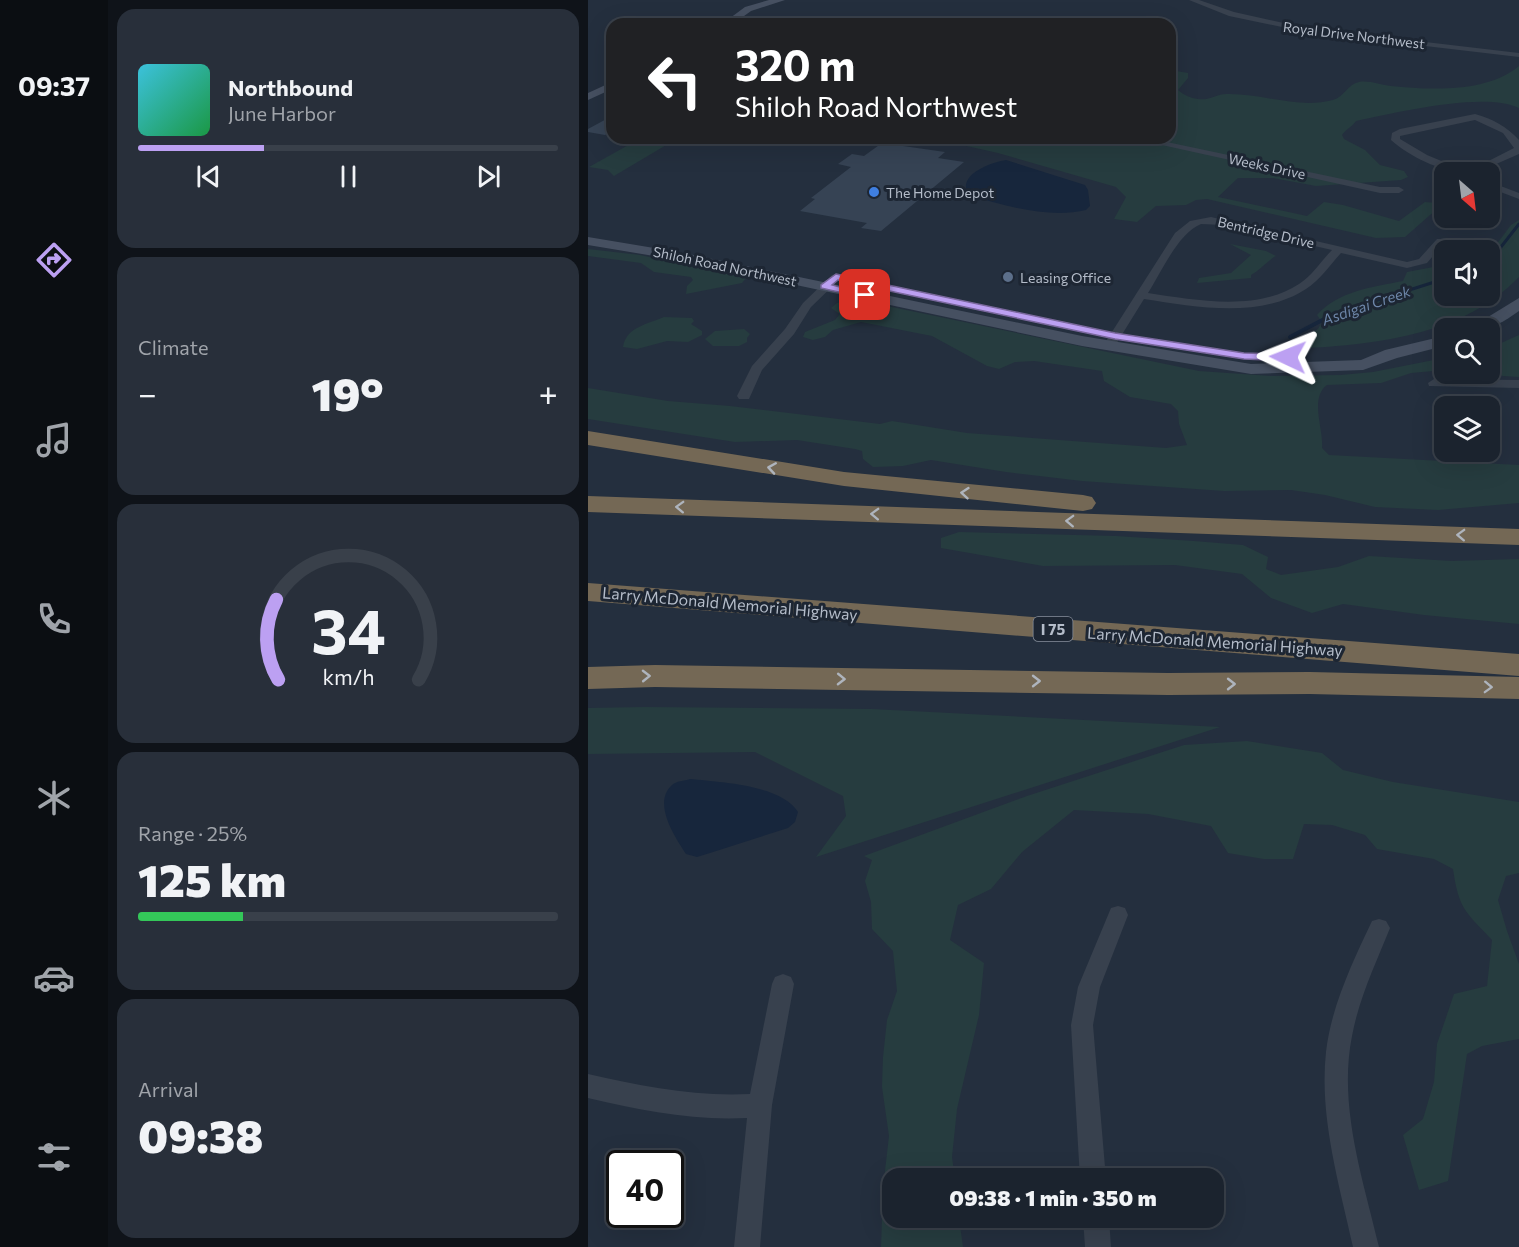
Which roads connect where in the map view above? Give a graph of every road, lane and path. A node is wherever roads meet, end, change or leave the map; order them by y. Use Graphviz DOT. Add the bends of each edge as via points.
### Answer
graph roads {
  1 [pos="1192,0"];
  2 [pos="784,1"];
  3 [pos="758,2"];
  4 [pos="735,18"];
  5 [pos="748,18"];
  6 [pos="1519,55"];
  7 [pos="606,88"];
  8 [pos="606,95"];
  9 [pos="588,97"];
  10 [pos="588,104"];
  11 [pos="1163,144"];
  12 [pos="1437,162"];
  13 [pos="1495,162"];
  14 [pos="1500,189"];
  15 [pos="1399,190"];
  16 [pos="1519,196"];
  17 [pos="588,229"];
  18 [pos="588,241"];
  19 [pos="1339,249"];
  20 [pos="1434,249"];
  21 [pos="830,282"];
  22 [pos="1140,295"];
  23 [pos="1519,304"];
  24 [pos="1499,318"];
  25 [pos="1112,341"];
  26 [pos="1434,343"];
  27 [pos="1500,384"];
  28 [pos="1519,384"];
  29 [pos="744,396"];
  30 [pos="588,438"];
  31 [pos="588,504"];
  32 [pos="1359,531"];
  33 [pos="1519,537"];
  34 [pos="588,574"];
  35 [pos="588,592"];
  36 [pos="1519,647"];
  37 [pos="1519,665"];
  38 [pos="588,678"];
  39 [pos="1519,688"];
  40 [pos="1118,915"];
  41 [pos="1379,928"];
  42 [pos="783,984"];
  43 [pos="588,1086"];
  44 [pos="760,1105"];
  45 [pos="1092,1168"];
  46 [pos="1097,1228"];
  47 [pos="747,1247"];
  48 [pos="1098,1247"];
  49 [pos="1366,1247"];
  1 -- 6 [label="street, Royal Drive Northwest" via="1232,14 1306,30"];
  2 -- 3 [label="street" via="774,5"];
  3 -- 4 [label="street"];
  3 -- 5 [label="street" via="756,12"];
  7 -- 9 [label="street"];
  8 -- 10 [label="street"];
  11 -- 15 [label="street, Weeks Drive" via="1371,188"];
  12 -- 13 [label="street" via="1416,153 1396,140 1395,135 1475,117 1512,136 1519,149"];
  14 -- 16 [label="street"];
  17 -- 21 [label="street, Shiloh Road Northwest"];
  18 -- 21 [label="street, Shiloh Road Northwest"];
  19 -- 20 [label="street, Bentridge Drive" via="1413,265 1424,261"];
  19 -- 22 [label="street" via="1304,286 1256,303 1188,303"];
  19 -- 22 [label="street, Bentridge Drive" via="1224,222 1200,221 1185,227"];
  21 -- 25 [label="street, Shiloh Road Northwest"];
  21 -- 29 [label="street" via="807,305 794,326 798,333 789,344 774,351 756,369"];
  22 -- 25 [label="street, Bentridge Drive"];
  23 -- 24 [label="street"];
  25 -- 26 [label="street, Shiloh Road Northwest" via="1175,359 1251,369 1363,365"];
  27 -- 28 [label="street"];
  32 -- 30 [label="highway, one-way" via="1237,514 896,486"];
  32 -- 31 [label="highway, one-way"];
  33 -- 32 [label="highway, one-way"];
  34 -- 36 [label="highway"];
  35 -- 37 [label="highway, Larry McDonald Memorial Highway / I 75"];
  38 -- 39 [label="highway, one-way"];
  40 -- 45 [label="street" via="1089,987 1082,1025"];
  41 -- 49 [label="street" via="1338,1050 1340,1124"];
  42 -- 44 [label="street"];
  43 -- 44 [label="street" via="682,1106"];
  44 -- 47 [label="street"];
  46 -- 48 [label="street"];
}
